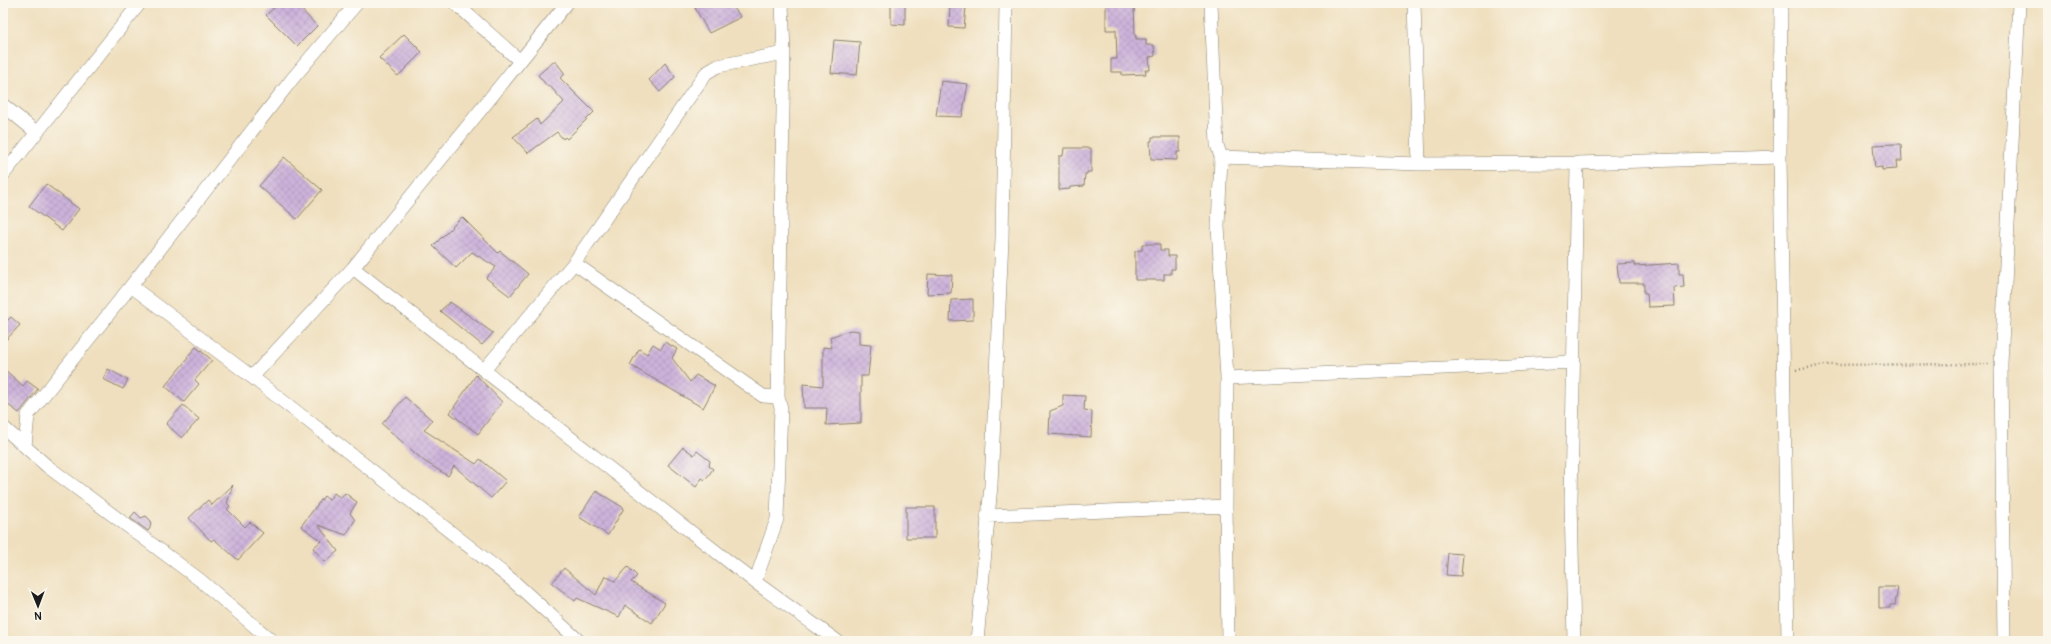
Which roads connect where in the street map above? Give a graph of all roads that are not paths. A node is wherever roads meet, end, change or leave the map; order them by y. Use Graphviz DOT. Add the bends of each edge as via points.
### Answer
graph roads {
  1 [pos="140,3"];
  2 [pos="357,3"];
  3 [pos="455,3"];
  4 [pos="567,3"];
  5 [pos="782,3"];
  6 [pos="1006,3"];
  7 [pos="1211,3"];
  8 [pos="1414,3"];
  9 [pos="1781,3"];
  10 [pos="2019,3"];
  11 [pos="784,53"];
  12 [pos="520,61"];
  13 [pos="3,105"];
  14 [pos="36,132"];
  15 [pos="1221,157"];
  16 [pos="1780,157"];
  17 [pos="1577,163"];
  18 [pos="1418,164"];
  19 [pos="3,175"];
  20 [pos="574,263"];
  21 [pos="353,268"];
  22 [pos="131,286"];
  23 [pos="1574,362"];
  24 [pos="485,370"];
  25 [pos="252,377"];
  26 [pos="1227,378"];
  27 [pos="778,397"];
  28 [pos="5,430"];
  29 [pos="26,446"];
  30 [pos="1226,506"];
  31 [pos="987,516"];
  32 [pos="755,582"];
  33 [pos="272,641"];
  34 [pos="580,641"];
  35 [pos="837,641"];
  36 [pos="977,641"];
  37 [pos="1228,641"];
  38 [pos="1574,641"];
  39 [pos="1788,641"];
  40 [pos="2004,641"];
  1 -- 14 [label="street"];
  2 -- 22 [label="street" via="293,78"];
  3 -- 12 [label="street"];
  4 -- 12 [label="street"];
  5 -- 11 [label="street"];
  6 -- 31 [label="street" via="1002,239 991,485"];
  7 -- 15 [label="street" via="1217,145"];
  8 -- 18 [label="street"];
  9 -- 16 [label="street"];
  10 -- 40 [label="street" via="2001,364"];
  11 -- 20 [label="street" via="718,66 706,72"];
  11 -- 27 [label="street"];
  12 -- 21 [label="street"];
  13 -- 14 [label="street"];
  14 -- 19 [label="street"];
  15 -- 18 [label="street"];
  15 -- 26 [label="street" via="1218,226"];
  16 -- 17 [label="street"];
  16 -- 39 [label="street"];
  17 -- 18 [label="street"];
  17 -- 23 [label="street"];
  20 -- 24 [label="street"];
  20 -- 27 [label="street" via="763,396"];
  21 -- 24 [label="street"];
  21 -- 25 [label="street"];
  22 -- 25 [label="street"];
  22 -- 29 [label="street" via="28,415"];
  23 -- 26 [label="street"];
  23 -- 38 [label="street" via="1571,500"];
  24 -- 32 [label="street"];
  25 -- 34 [label="street" via="512,580"];
  26 -- 30 [label="street"];
  27 -- 32 [label="street" via="781,408 777,519"];
  28 -- 29 [label="street"];
  29 -- 33 [label="street" via="47,466 200,580"];
  30 -- 31 [label="street"];
  30 -- 37 [label="street"];
  31 -- 36 [label="street"];
  32 -- 35 [label="street"];
}
